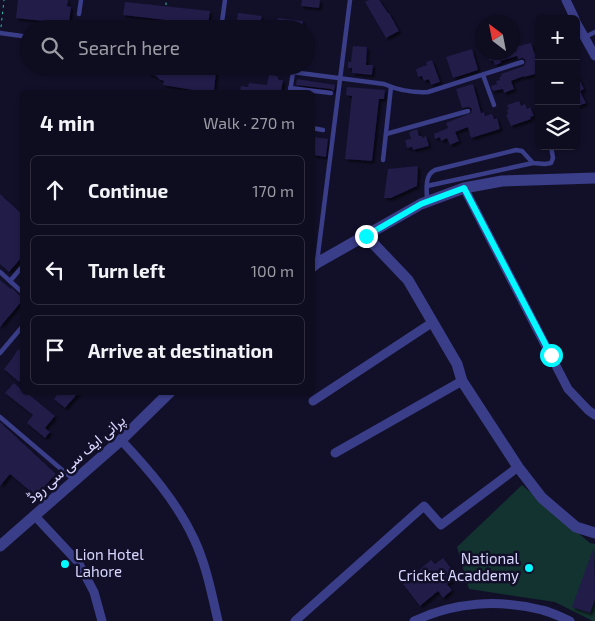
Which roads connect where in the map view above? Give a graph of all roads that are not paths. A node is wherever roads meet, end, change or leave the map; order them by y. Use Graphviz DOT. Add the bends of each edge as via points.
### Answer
graph roads {
  1 [pos="81,0"];
  2 [pos="225,0"];
  3 [pos="350,0"];
  4 [pos="566,0"];
  5 [pos="79,14"];
  6 [pos="573,15"];
  7 [pos="223,20"];
  8 [pos="580,28"];
  9 [pos="595,32"];
  10 [pos="0,33"];
  11 [pos="20,35"];
  12 [pos="585,37"];
  13 [pos="595,56"];
  14 [pos="522,62"];
  15 [pos="292,75"];
  16 [pos="313,75"];
  17 [pos="483,75"];
  18 [pos="341,79"];
  19 [pos="391,87"];
  20 [pos="290,90"];
  21 [pos="315,92"];
  22 [pos="332,93"];
  23 [pos="494,105"];
  24 [pos="468,111"];
  25 [pos="315,129"];
  26 [pos="323,130"];
  27 [pos="386,134"];
  28 [pos="551,150"];
  29 [pos="383,160"];
  30 [pos="532,163"];
  31 [pos="595,178"];
  32 [pos="427,186"];
  33 [pos="464,188"];
  34 [pos="426,202"];
  35 [pos="366,236"];
  36 [pos="315,265"];
  37 [pos="20,269"];
  38 [pos="0,272"];
  39 [pos="10,281"];
  40 [pos="20,290"];
  41 [pos="433,322"];
  42 [pos="20,329"];
  43 [pos="0,353"];
  44 [pos="462,381"];
  45 [pos="167,395"];
  46 [pos="313,401"];
  47 [pos="595,415"];
  48 [pos="0,417"];
  49 [pos="121,440"];
  50 [pos="335,453"];
  51 [pos="518,467"];
  52 [pos="75,481"];
  53 [pos="34,515"];
  54 [pos="595,533"];
  55 [pos="0,546"];
  56 [pos="102,621"];
  57 [pos="218,621"];
  58 [pos="295,621"];
  59 [pos="414,621"];
  60 [pos="570,621"];
  1 -- 5 [label="lane"];
  2 -- 7 [label="lane"];
  3 -- 18 [label="lane"];
  4 -- 6 [label="street"];
  8 -- 12 [label="street"];
  9 -- 12 [label="lane"];
  10 -- 11 [label="lane"];
  12 -- 13 [label="street"];
  14 -- 17 [label="lane"];
  15 -- 20 [label="lane"];
  16 -- 18 [label="lane"];
  17 -- 19 [label="lane" via="428,92"];
  17 -- 23 [label="lane"];
  18 -- 19 [label="lane"];
  18 -- 36 [label="lane"];
  19 -- 27 [label="lane"];
  21 -- 22 [label="lane"];
  24 -- 27 [label="lane"];
  25 -- 26 [label="lane"];
  27 -- 29 [label="lane"];
  28 -- 30 [label="lane" via="551,163"];
  30 -- 32 [label="lane"];
  30 -- 32 [label="lane" via="522,151 516,150 430,172"];
  31 -- 33 [label="street" via="502,181"];
  32 -- 34 [label="lane"];
  33 -- 34 [label="street"];
  33 -- 47 [label="street" via="568,389"];
  34 -- 35 [label="street"];
  35 -- 36 [label="street"];
  35 -- 41 [label="street" via="408,280"];
  37 -- 39 [label="lane"];
  38 -- 39 [label="lane"];
  39 -- 40 [label="lane"];
  41 -- 44 [label="street" via="457,364"];
  41 -- 46 [label="street"];
  42 -- 43 [label="lane"];
  44 -- 50 [label="street"];
  44 -- 51 [label="street"];
  45 -- 49 [label="street, پرانی ایف سی سی روڈ"];
  48 -- 52 [label="lane"];
  49 -- 52 [label="street, پرانی ایف سی سی روڈ"];
  49 -- 57 [label="street" via="165,491 184,520 195,541"];
  51 -- 54 [label="street" via="542,498 576,527"];
  51 -- 58 [label="street" via="441,525 424,506"];
  52 -- 53 [label="street, پرانی ایف سی سی روڈ"];
  53 -- 55 [label="street, پرانی ایف سی سی روڈ"];
  53 -- 56 [label="street" via="78,562 94,592"];
  59 -- 60 [label="street" via="460,606 492,603 544,610"];
}
